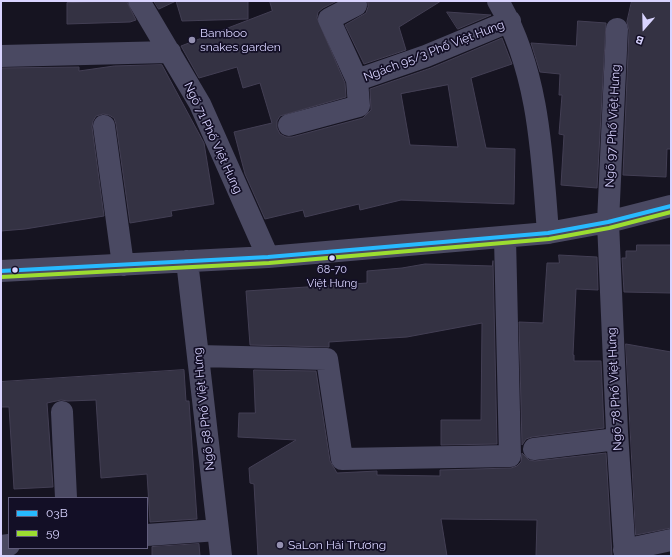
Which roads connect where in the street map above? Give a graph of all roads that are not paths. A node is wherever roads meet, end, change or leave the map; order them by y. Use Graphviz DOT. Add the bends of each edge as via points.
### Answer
graph roads {
  1 [pos="140,1"];
  2 [pos="355,1"];
  3 [pos="498,1"];
  4 [pos="510,21"];
  5 [pos="617,29"];
  6 [pos="170,52"];
  7 [pos="1,56"];
  8 [pos="357,80"];
  9 [pos="289,125"];
  10 [pos="104,126"];
  11 [pos="671,206"];
  12 [pos="608,222"];
  13 [pos="548,234"];
  14 [pos="505,238"];
  15 [pos="268,257"];
  16 [pos="187,261"];
  17 [pos="123,265"];
  18 [pos="1,271"];
  19 [pos="198,356"];
  20 [pos="62,412"];
  21 [pos="617,439"];
  22 [pos="534,449"];
  23 [pos="66,497"];
  24 [pos="218,530"];
  25 [pos="148,535"];
  26 [pos="671,540"];
  27 [pos="625,553"];
  28 [pos="221,556"];
  1 -- 6 [label="street, Ngõ 71 Phố Việt Hưng"];
  2 -- 8 [label="street, Ngách 95/3 Phố Việt Hưng" via="356,5 329,19"];
  3 -- 4 [label="street"];
  4 -- 8 [label="street, Ngách 95/3 Phố Việt Hưng" via="426,56"];
  4 -- 13 [label="street" via="527,67 541,141"];
  5 -- 12 [label="street, Ngõ 97 Phố Việt Hưng"];
  6 -- 7 [label="street"];
  6 -- 15 [label="street, Ngõ 71 Phố Việt Hưng" via="200,104"];
  8 -- 9 [label="street, Ngách 95/3 Phố Việt Hưng" via="359,106"];
  10 -- 17 [label="street"];
  11 -- 12 [label="street"];
  12 -- 13 [label="street"];
  12 -- 21 [label="street, Ngõ 78 Phố Việt Hưng"];
  13 -- 14 [label="street"];
  14 -- 15 [label="street"];
  14 -- 19 [label="street" via="510,456 342,460 327,359"];
  15 -- 16 [label="street"];
  16 -- 17 [label="street"];
  16 -- 19 [label="street, Ngõ 58 Phố Việt Hưng"];
  17 -- 18 [label="street"];
  19 -- 24 [label="street, Ngõ 58 Phố Việt Hưng"];
  20 -- 23 [label="street"];
  21 -- 22 [label="street"];
  21 -- 27 [label="street, Ngõ 78 Phố Việt Hưng"];
  24 -- 25 [label="street"];
  24 -- 28 [label="street, Ngõ 58 Phố Việt Hưng"];
  26 -- 27 [label="street"];
}
